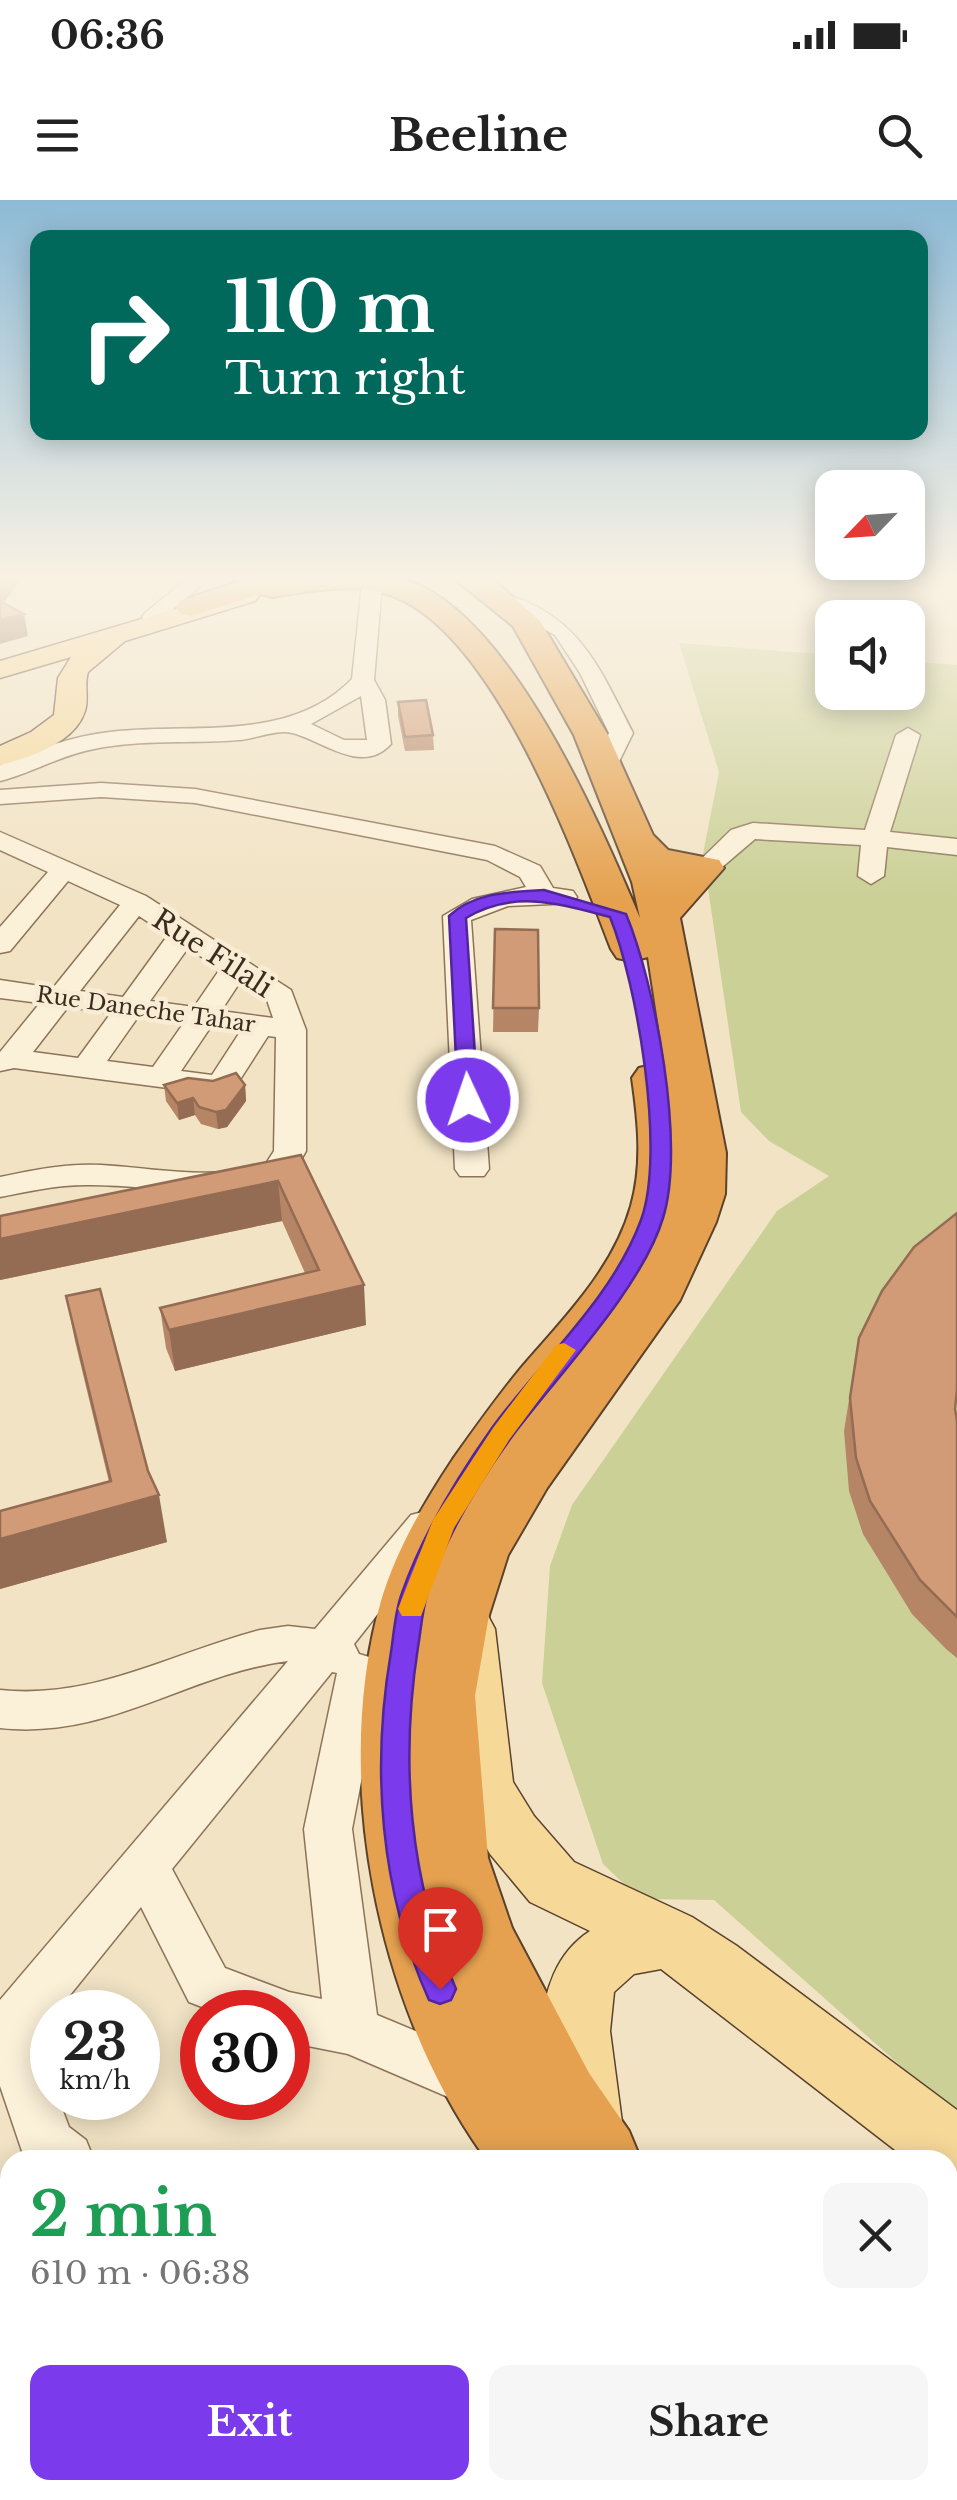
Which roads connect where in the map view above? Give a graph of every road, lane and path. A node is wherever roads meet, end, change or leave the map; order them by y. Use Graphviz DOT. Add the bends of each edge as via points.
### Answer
graph roads {
  1 [pos="30,684"];
  2 [pos="70,684"];
  3 [pos="359,684"];
  4 [pos="365,684"];
  5 [pos="501,684"];
  6 [pos="541,684"];
  7 [pos="560,684"];
  8 [pos="64,699"];
  9 [pos="295,725"];
  10 [pos="908,734"];
  11 [pos="0,745"];
  12 [pos="0,756"];
  13 [pos="0,774"];
  14 [pos="0,797"];
  15 [pos="632,836"];
  16 [pos="875,838"];
  17 [pos="0,840"];
  18 [pos="957,847"];
  19 [pos="65,868"];
  20 [pos="705,868"];
  21 [pos="871,876"];
  22 [pos="553,896"];
  23 [pos="136,902"];
  24 [pos="629,917"];
  25 [pos="185,932"];
  26 [pos="0,945"];
  27 [pos="236,966"];
  28 [pos="0,989"];
  29 [pos="61,997"];
  30 [pos="128,1006"];
  31 [pos="201,1016"];
  32 [pos="260,1025"];
  33 [pos="291,1030"];
  34 [pos="6,1060"];
  35 [pos="87,1067"];
  36 [pos="162,1077"];
  37 [pos="472,1169"];
  38 [pos="0,1187"];
  39 [pos="501,1434"];
  40 [pos="462,1598"];
  41 [pos="360,1672"];
  42 [pos="0,1709"];
  43 [pos="144,1864"];
  44 [pos="669,1938"];
  45 [pos="220,1990"];
  46 [pos="310,2021"];
  47 [pos="352,2030"];
  48 [pos="4,2034"];
  49 [pos="484,2087"];
  50 [pos="53,2150"];
  51 [pos="569,2150"];
  52 [pos="575,2150"];
  53 [pos="576,2150"];
  54 [pos="952,2150"];
  1 -- 8 [label="main road"];
  2 -- 8 [label="main road"];
  3 -- 9 [label="street"];
  4 -- 9 [label="street" via="374,700 374,747 348,749"];
  5 -- 24 [label="highway" via="526,720"];
  6 -- 24 [label="highway" via="578,751"];
  7 -- 15 [label="highway" via="605,766"];
  8 -- 11 [label="main road" via="30,731"];
  8 -- 12 [label="main road" via="73,708 64,722"];
  9 -- 13 [label="street" via="235,735 113,738"];
  10 -- 16 [label="street"];
  14 -- 22 [label="street" via="101,790 194,796 495,854 532,872"];
  15 -- 20 [label="highway" via="656,860"];
  15 -- 24 [label="highway" via="652,882"];
  16 -- 18 [label="street"];
  16 -- 20 [label="street" via="753,832"];
  16 -- 21 [label="street"];
  17 -- 19 [label="street, Rue Filali"];
  19 -- 23 [label="street, Rue Filali"];
  19 -- 26 [label="street"];
  20 -- 24 [label="highway"];
  22 -- 24 [label="highway"];
  22 -- 37 [label="street" via="504,897 458,916"];
  23 -- 25 [label="street, Rue Filali"];
  23 -- 29 [label="street"];
  24 -- 39 [label="highway" via="663,1138 653,1218 631,1266"];
  24 -- 40 [label="highway" via="694,1088 700,1194 653,1300 526,1473 478,1554"];
  25 -- 27 [label="street, Rue Filali"];
  25 -- 30 [label="street"];
  27 -- 31 [label="street"];
  27 -- 33 [label="street, Rue Filali" via="281,996"];
  28 -- 29 [label="street, Rue Daneche Tahar"];
  29 -- 30 [label="street, Rue Daneche Tahar"];
  29 -- 34 [label="street"];
  30 -- 31 [label="street, Rue Daneche Tahar"];
  30 -- 35 [label="street"];
  31 -- 32 [label="street, Rue Daneche Tahar"];
  31 -- 36 [label="street"];
  32 -- 33 [label="street, Rue Daneche Tahar"];
  32 -- 36 [label="street" via="223,1082"];
  33 -- 38 [label="street, Rue Filali" via="290,1151 278,1172 209,1187 100,1174"];
  34 -- 35 [label="street"];
  35 -- 36 [label="street"];
  39 -- 41 [label="street"];
  39 -- 41 [label="highway" via="442,1526 413,1596"];
  40 -- 44 [label="main road" via="483,1786 512,1834 552,1882"];
  40 -- 52 [label="highway" via="442,1696 452,1858 478,1938 561,2101"];
  41 -- 42 [label="street" via="272,1644 123,1696 34,1714"];
  41 -- 43 [label="street"];
  41 -- 47 [label="street" via="328,1828"];
  41 -- 49 [label="highway" via="395,1783 404,1873 426,1955"];
  43 -- 45 [label="street" via="207,1985"];
  43 -- 48 [label="street"];
  44 -- 53 [label="main road" via="610,1953 586,1979 577,2029"];
  44 -- 54 [label="main road"];
  46 -- 47 [label="street"];
  47 -- 49 [label="street"];
  48 -- 50 [label="street"];
  49 -- 51 [label="highway"];
}
